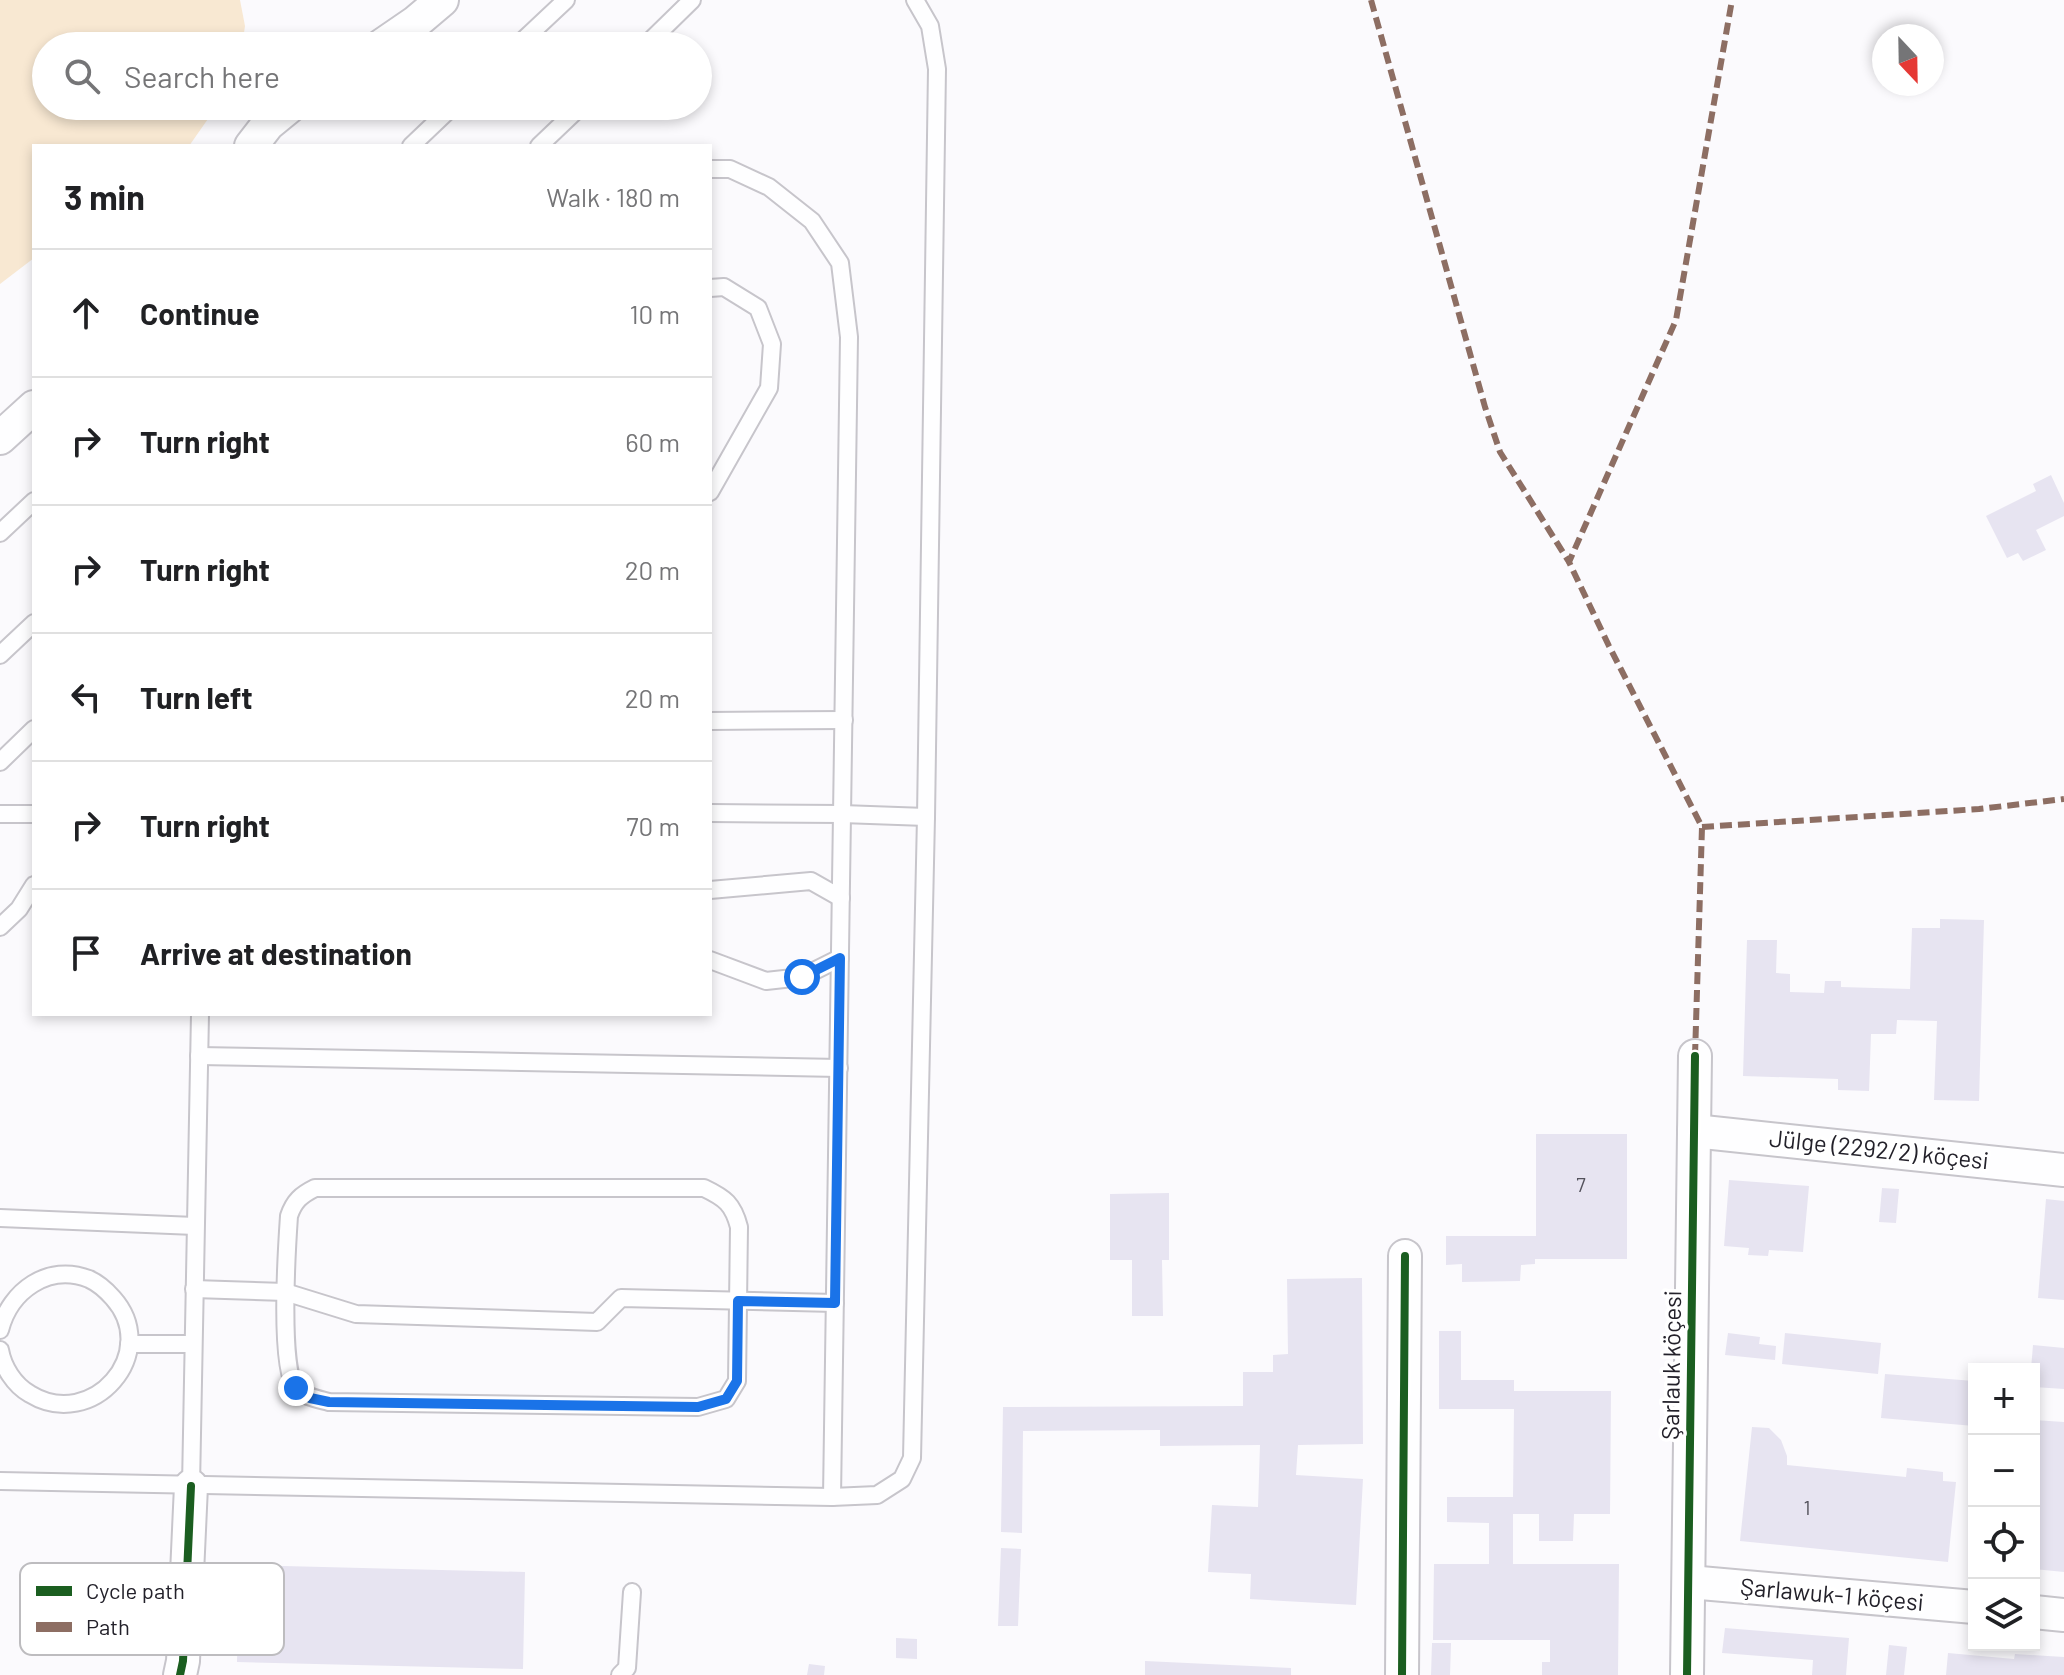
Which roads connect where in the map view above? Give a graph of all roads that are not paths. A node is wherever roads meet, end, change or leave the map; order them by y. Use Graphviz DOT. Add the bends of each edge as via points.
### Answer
graph roads {
  1 [pos="442,0"];
  2 [pos="566,0"];
  3 [pos="692,0"];
  4 [pos="915,0"];
  5 [pos="401,32"];
  6 [pos="532,32"];
  7 [pos="659,32"];
  8 [pos="273,120"];
  9 [pos="438,120"];
  10 [pos="566,120"];
  11 [pos="253,144"];
  12 [pos="413,144"];
  13 [pos="541,144"];
  14 [pos="712,169"];
  15 [pos="712,288"];
  16 [pos="32,409"];
  17 [pos="0,438"];
  18 [pos="712,488"];
  19 [pos="32,503"];
  20 [pos="0,533"];
  21 [pos="32,625"];
  22 [pos="0,655"];
  23 [pos="844,720"];
  24 [pos="712,721"];
  25 [pos="32,731"];
  26 [pos="0,762"];
  27 [pos="712,813"];
  28 [pos="0,814"];
  29 [pos="32,814"];
  30 [pos="842,814"];
  31 [pos="926,817"];
  32 [pos="32,888"];
  33 [pos="712,890"];
  34 [pos="841,898"];
  35 [pos="0,927"];
  36 [pos="840,958"];
  37 [pos="712,961"];
  38 [pos="200,1016"];
  39 [pos="199,1056"];
  40 [pos="1695,1056"];
  41 [pos="839,1068"];
  42 [pos="1694,1131"];
  43 [pos="2064,1170"];
  44 [pos="0,1218"];
  45 [pos="195,1226"];
  46 [pos="1405,1256"];
  47 [pos="194,1289"];
  48 [pos="285,1292"];
  49 [pos="738,1301"];
  50 [pos="835,1303"];
  51 [pos="0,1330"];
  52 [pos="129,1344"];
  53 [pos="193,1344"];
  54 [pos="0,1350"];
  55 [pos="0,1481"];
  56 [pos="191,1486"];
  57 [pos="832,1497"];
  58 [pos="187,1563"];
  59 [pos="1689,1582"];
  60 [pos="632,1592"];
  61 [pos="1968,1606"];
  62 [pos="2040,1613"];
  63 [pos="2064,1615"];
  64 [pos="183,1655"];
  65 [pos="180,1675"];
  66 [pos="620,1675"];
  67 [pos="1402,1675"];
  68 [pos="1687,1675"];
  1 -- 5 [label="street"];
  2 -- 6 [label="lane"];
  3 -- 7 [label="lane"];
  4 -- 31 [label="lane" via="930,26 937,69"];
  8 -- 11 [label="street"];
  9 -- 12 [label="lane"];
  10 -- 13 [label="lane"];
  14 -- 23 [label="lane" via="730,169 769,187 812,221 840,263 849,337"];
  15 -- 18 [label="lane" via="724,287 758,308 772,344 769,388"];
  16 -- 17 [label="street"];
  19 -- 20 [label="lane"];
  21 -- 22 [label="lane"];
  23 -- 24 [label="lane"];
  23 -- 30 [label="lane"];
  25 -- 26 [label="lane"];
  27 -- 30 [label="lane"];
  28 -- 29 [label="lane"];
  30 -- 31 [label="lane"];
  30 -- 34 [label="lane"];
  31 -- 57 [label="lane" via="912,1458 902,1479 877,1495"];
  32 -- 35 [label="lane"];
  33 -- 34 [label="lane" via="811,881"];
  34 -- 36 [label="lane"];
  36 -- 37 [label="lane" via="802,977 766,981"];
  36 -- 41 [label="lane"];
  38 -- 39 [label="lane"];
  39 -- 41 [label="lane"];
  39 -- 45 [label="lane"];
  40 -- 42 [label="street, Şarlauk köçesi"];
  41 -- 50 [label="lane"];
  42 -- 43 [label="street, Jülge (2292/2) köçesi"];
  42 -- 59 [label="street, Şarlauk köçesi"];
  44 -- 45 [label="lane"];
  45 -- 47 [label="lane"];
  46 -- 67 [label="street"];
  47 -- 48 [label="lane"];
  47 -- 53 [label="lane"];
  48 -- 49 [label="lane" via="356,1314 597,1322 621,1298"];
  48 -- 49 [label="lane" via="289,1374 310,1398 329,1402 698,1407 726,1399 737,1381"];
  48 -- 49 [label="lane" via="289,1216 300,1196 315,1188 704,1188 722,1196 735,1211"];
  49 -- 50 [label="lane"];
  50 -- 57 [label="lane"];
  51 -- 52 [label="lane" via="14,1299 29,1285 68,1275 88,1279 113,1297 128,1324"];
  52 -- 53 [label="lane"];
  52 -- 54 [label="lane" via="114,1381 99,1395 60,1405 23,1391"];
  53 -- 56 [label="lane"];
  55 -- 56 [label="lane"];
  56 -- 57 [label="lane"];
  56 -- 58 [label="street"];
  59 -- 61 [label="street, Şarlawuk-1 köçesi"];
  59 -- 68 [label="street, Şarlauk köçesi"];
  60 -- 66 [label="lane" via="627,1668"];
  62 -- 63 [label="street"];
  64 -- 65 [label="street"];
}
